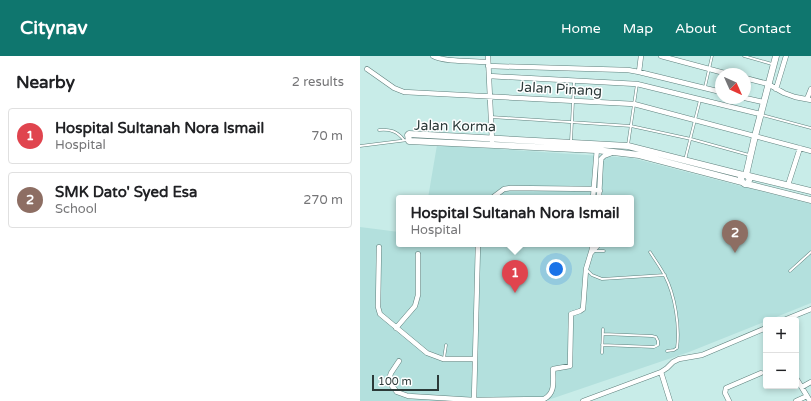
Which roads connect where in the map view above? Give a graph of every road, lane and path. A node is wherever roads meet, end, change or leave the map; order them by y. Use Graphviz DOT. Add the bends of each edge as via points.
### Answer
graph roads {
  1 [pos="433,56"];
  2 [pos="488,56"];
  3 [pos="641,56"];
  4 [pos="661,56"];
  5 [pos="712,56"];
  6 [pos="744,56"];
  7 [pos="776,56"];
  8 [pos="786,56"];
  9 [pos="488,64"];
  10 [pos="773,64"];
  11 [pos="367,69"];
  12 [pos="709,69"];
  13 [pos="715,71"];
  14 [pos="639,72"];
  15 [pos="489,76"];
  16 [pos="751,80"];
  17 [pos="574,81"];
  18 [pos="637,84"];
  19 [pos="768,84"];
  20 [pos="705,88"];
  21 [pos="776,89"];
  22 [pos="811,89"];
  23 [pos="715,90"];
  24 [pos="490,97"];
  25 [pos="700,99"];
  26 [pos="751,99"];
  27 [pos="809,99"];
  28 [pos="573,102"];
  29 [pos="763,102"];
  30 [pos="634,104"];
  31 [pos="760,114"];
  32 [pos="492,117"];
  33 [pos="695,120"];
  34 [pos="573,122"];
  35 [pos="631,126"];
  36 [pos="811,128"];
  37 [pos="379,130"];
  38 [pos="755,136"];
  39 [pos="691,139"];
  40 [pos="406,140"];
  41 [pos="492,142"];
  42 [pos="571,142"];
  43 [pos="360,146"];
  44 [pos="628,146"];
  45 [pos="596,147"];
  46 [pos="800,148"];
  47 [pos="811,151"];
  48 [pos="614,153"];
  49 [pos="750,155"];
  50 [pos="685,161"];
  51 [pos="745,178"];
  52 [pos="788,185"];
  53 [pos="593,189"];
  54 [pos="600,191"];
  55 [pos="811,191"];
  56 [pos="496,195"];
  57 [pos="593,195"];
  58 [pos="600,195"];
  59 [pos="811,200"];
  60 [pos="379,247"];
  61 [pos="478,247"];
  62 [pos="592,250"];
  63 [pos="604,251"];
  64 [pos="650,252"];
  65 [pos="811,252"];
  66 [pos="418,254"];
  67 [pos="586,269"];
  68 [pos="790,271"];
  69 [pos="665,275"];
  70 [pos="811,309"];
  71 [pos="791,317"];
  72 [pos="396,328"];
  73 [pos="603,329"];
  74 [pos="763,329"];
  75 [pos="603,334"];
  76 [pos="446,345"];
  77 [pos="602,345"];
  78 [pos="667,351"];
  79 [pos="602,353"];
  80 [pos="443,359"];
  81 [pos="474,359"];
  82 [pos="399,361"];
  83 [pos="661,372"];
  84 [pos="761,373"];
  85 [pos="799,382"];
  86 [pos="811,382"];
  87 [pos="802,387"];
  88 [pos="601,395"];
  89 [pos="807,396"];
  90 [pos="423,399"];
  91 [pos="474,400"];
  92 [pos="583,401"];
  93 [pos="603,401"];
  94 [pos="670,401"];
  95 [pos="729,401"];
  96 [pos="796,401"];
  97 [pos="810,401"];
  1 -- 9 [label="street" via="444,60"];
  2 -- 9 [label="street"];
  3 -- 14 [label="street"];
  4 -- 12 [label="street"];
  5 -- 12 [label="lane"];
  6 -- 10 [label="lane"];
  7 -- 10 [label="street"];
  8 -- 21 [label="street"];
  9 -- 14 [label="street"];
  9 -- 15 [label="street"];
  10 -- 19 [label="street"];
  11 -- 24 [label="street, Jalan Pinang" via="404,92"];
  12 -- 13 [label="street"];
  12 -- 20 [label="lane"];
  14 -- 20 [label="street"];
  15 -- 17 [label="street"];
  15 -- 24 [label="street"];
  16 -- 19 [label="street"];
  17 -- 18 [label="street"];
  17 -- 28 [label="lane"];
  18 -- 25 [label="street"];
  18 -- 30 [label="lane"];
  19 -- 21 [label="street"];
  19 -- 29 [label="street"];
  20 -- 23 [label="street"];
  21 -- 27 [label="street" via="795,97"];
  22 -- 27 [label="street"];
  24 -- 28 [label="street, Jalan Pinang"];
  24 -- 32 [label="street"];
  25 -- 31 [label="street"];
  25 -- 33 [label="lane"];
  26 -- 29 [label="street"];
  28 -- 30 [label="street, Jalan Pinang"];
  28 -- 34 [label="lane"];
  29 -- 31 [label="street"];
  30 -- 33 [label="street, Jalan Pinang"];
  30 -- 35 [label="lane"];
  31 -- 36 [label="lane"];
  31 -- 38 [label="street"];
  32 -- 34 [label="lane"];
  32 -- 41 [label="street"];
  33 -- 38 [label="street, Jalan Pinang"];
  33 -- 39 [label="lane"];
  34 -- 35 [label="lane"];
  34 -- 42 [label="lane"];
  35 -- 39 [label="lane"];
  35 -- 44 [label="lane"];
  37 -- 40 [label="lane" via="393,130"];
  38 -- 46 [label="street, Jalan Pinang"];
  38 -- 49 [label="street"];
  39 -- 49 [label="lane"];
  39 -- 50 [label="lane"];
  40 -- 41 [label="street, Jalan Korma"];
  40 -- 43 [label="lane"];
  41 -- 42 [label="street, Jalan Korma"];
  41 -- 45 [label="street, Jalan Korma"];
  42 -- 45 [label="street, Jalan Korma"];
  44 -- 45 [label="street, Jalan Korma"];
  44 -- 50 [label="street, Jalan Korma"];
  45 -- 48 [label="street, Jalan Korma"];
  45 -- 53 [label="street"];
  46 -- 47 [label="street, Jalan Pinang"];
  46 -- 52 [label="street"];
  48 -- 51 [label="street, Jalan Korma" via="639,155"];
  48 -- 54 [label="street" via="601,159"];
  49 -- 51 [label="street"];
  50 -- 51 [label="street, Jalan Korma"];
  51 -- 52 [label="street"];
  51 -- 59 [label="street"];
  52 -- 55 [label="street"];
  53 -- 54 [label="street"];
  53 -- 56 [label="street" via="511,188 504,189"];
  53 -- 57 [label="street"];
  54 -- 58 [label="street"];
  60 -- 72 [label="street" via="378,308 380,314"];
  61 -- 81 [label="street"];
  62 -- 63 [label="lane"];
  62 -- 67 [label="street"];
  64 -- 69 [label="lane"];
  65 -- 68 [label="lane"];
  66 -- 72 [label="street" via="418,295 415,306"];
  67 -- 69 [label="lane" via="602,279"];
  67 -- 91 [label="street" via="583,309 571,314 570,366 553,369 553,389 550,395 544,400"];
  69 -- 78 [label="lane" via="676,308 677,322 677,348"];
  70 -- 71 [label="street"];
  72 -- 80 [label="street" via="427,353"];
  73 -- 75 [label="lane"];
  74 -- 83 [label="street" via="702,355 679,359"];
  75 -- 77 [label="lane"];
  75 -- 77 [label="lane" via="652,336 658,339 658,345"];
  76 -- 80 [label="lane"];
  77 -- 79 [label="lane"];
  80 -- 81 [label="street"];
  81 -- 91 [label="street"];
  82 -- 90 [label="street" via="389,379 392,386 397,392"];
  83 -- 88 [label="street"];
  83 -- 94 [label="street"];
  84 -- 95 [label="street" via="726,388 725,393"];
  85 -- 87 [label="street"];
  86 -- 87 [label="street"];
  87 -- 89 [label="street"];
  88 -- 92 [label="street"];
  88 -- 93 [label="street"];
  89 -- 96 [label="street"];
  89 -- 97 [label="street"];
  90 -- 91 [label="street"];
}
